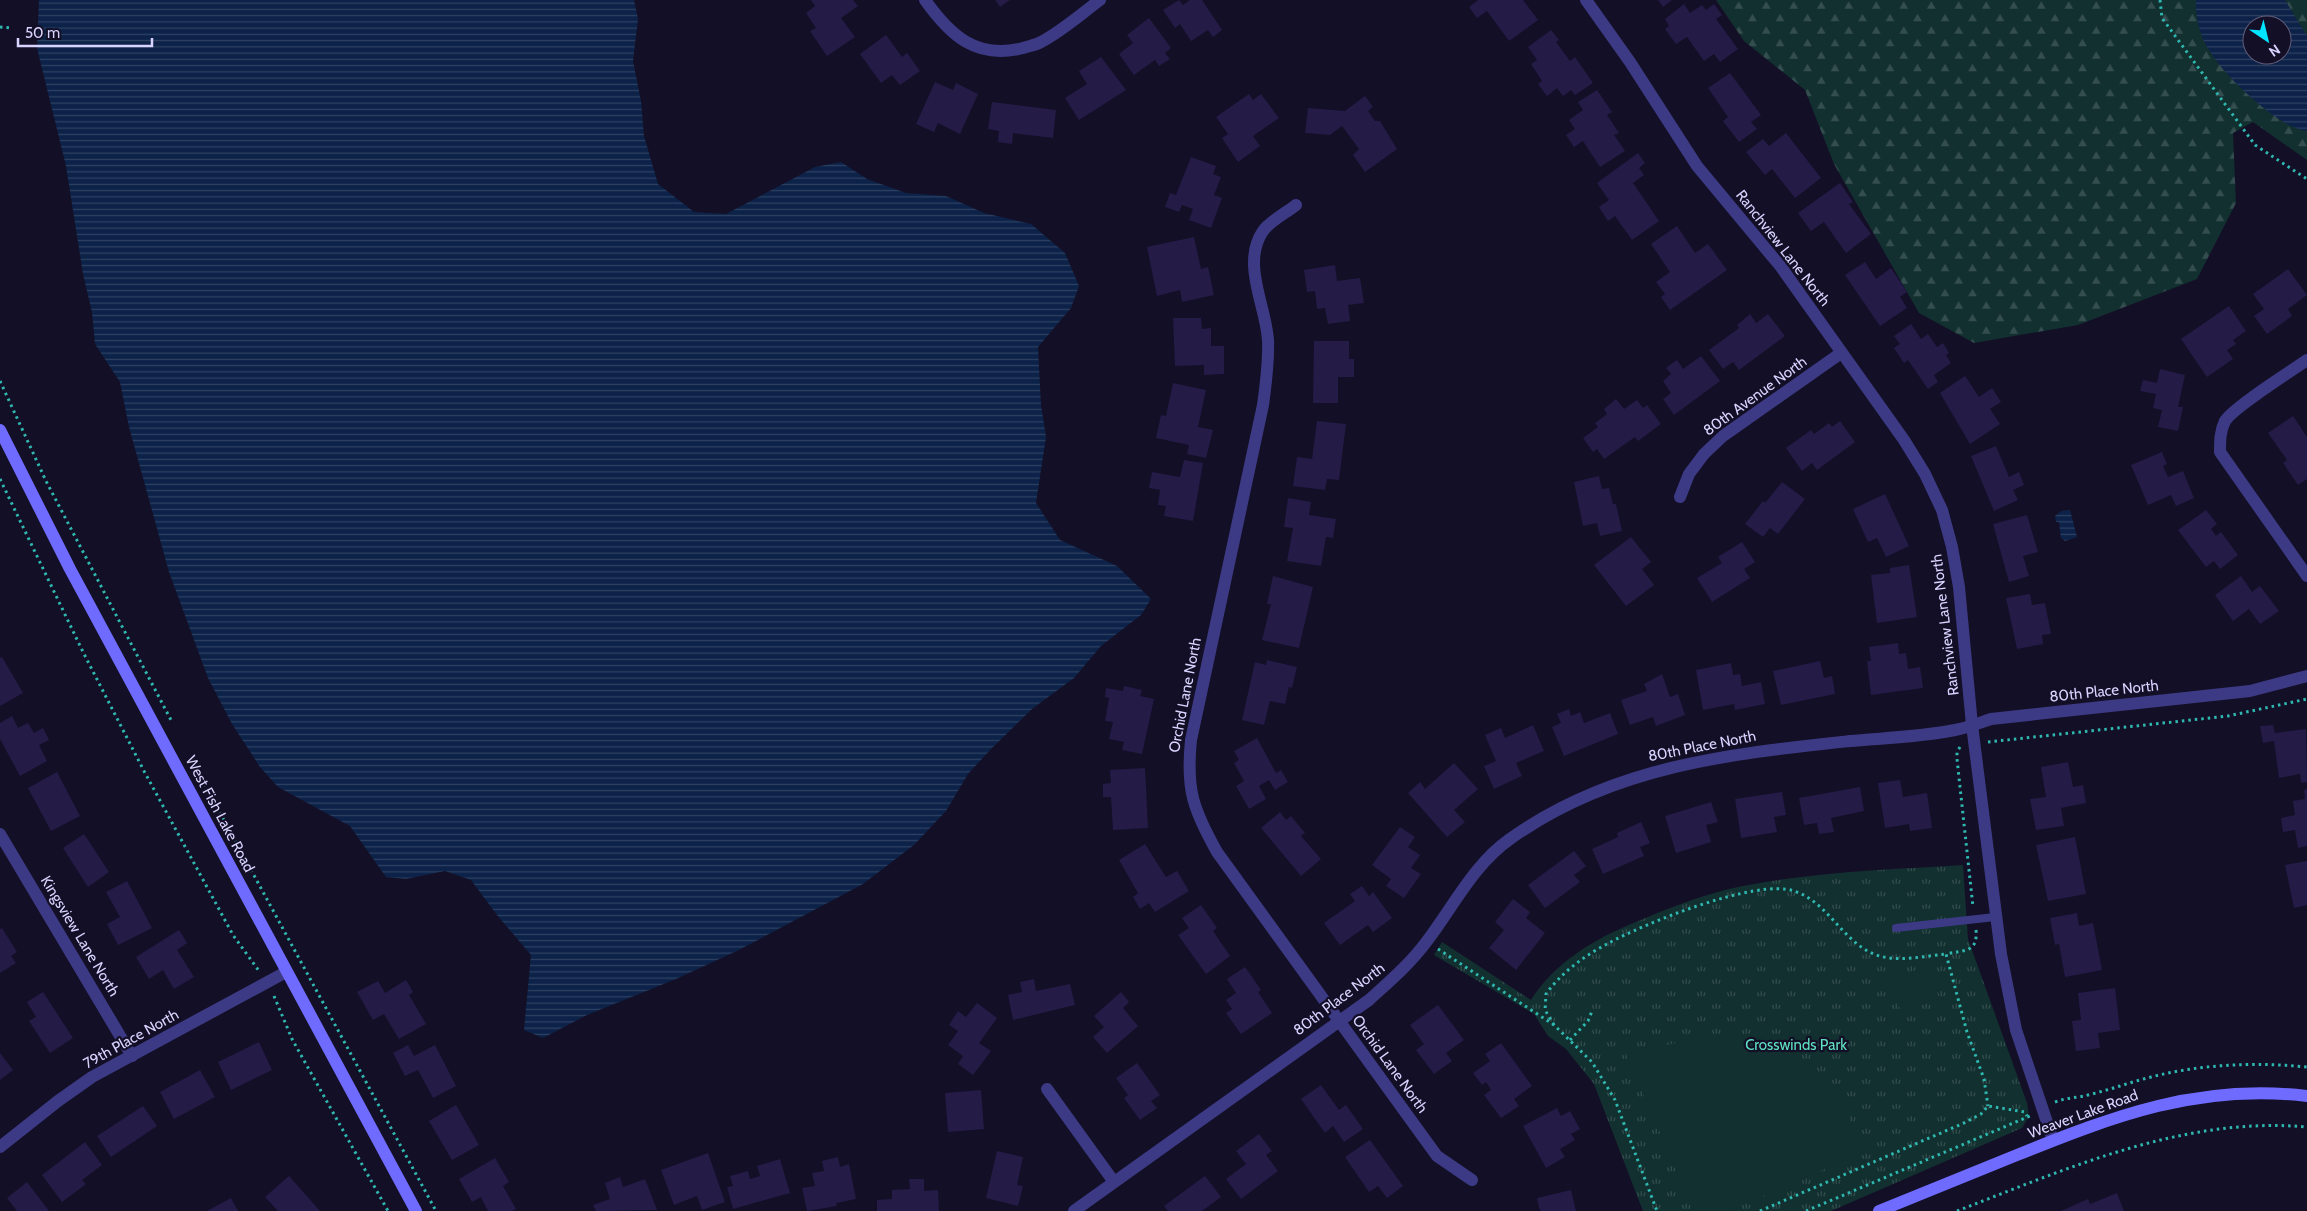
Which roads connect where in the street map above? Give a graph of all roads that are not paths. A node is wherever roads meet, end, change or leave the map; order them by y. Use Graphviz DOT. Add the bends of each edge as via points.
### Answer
graph roads {
  1 [pos="925,0"];
  2 [pos="1100,0"];
  3 [pos="1586,0"];
  4 [pos="1296,205"];
  5 [pos="1841,353"];
  6 [pos="2307,360"];
  7 [pos="0,430"];
  8 [pos="1680,497"];
  9 [pos="2307,576"];
  10 [pos="2307,676"];
  11 [pos="1972,725"];
  12 [pos="0,834"];
  13 [pos="1995,916"];
  14 [pos="1896,928"];
  15 [pos="286,972"];
  16 [pos="1339,1021"];
  17 [pos="132,1056"];
  18 [pos="1046,1089"];
  19 [pos="2307,1096"];
  20 [pos="2053,1140"];
  21 [pos="0,1147"];
  22 [pos="1472,1180"];
  23 [pos="1114,1182"];
  24 [pos="416,1211"];
  25 [pos="1074,1211"];
  26 [pos="1879,1211"];
  1 -- 2 [label="street" via="948,30 962,41 982,50 1010,51 1040,43"];
  3 -- 5 [label="street, Ranchview Lane North" via="1697,166 1781,267"];
  4 -- 16 [label="street, Orchid Lane North" via="1264,230 1254,250 1255,274 1268,338 1268,369 1191,740 1188,769 1198,818 1217,852"];
  5 -- 8 [label="street, 80th Avenue North" via="1710,448 1689,474"];
  5 -- 11 [label="street, Ranchview Lane North" via="1904,440 1942,510 1959,587"];
  6 -- 9 [label="street" via="2238,409 2226,420 2220,435 2220,452"];
  7 -- 15 [label="street, West Fish Lake Road" via="70,569"];
  10 -- 11 [label="street, 80th Place North" via="2250,691 1991,719"];
  11 -- 13 [label="street, Ranchview Lane North"];
  11 -- 16 [label="street, 80th Place North" via="1955,730 1742,753 1697,761 1642,775 1587,795 1543,817 1508,840 1479,869 1404,969"];
  12 -- 17 [label="street, Kingsview Lane North"];
  13 -- 14 [label="lane"];
  13 -- 20 [label="street, Ranchview Lane North" via="2016,1030"];
  15 -- 17 [label="street, 79th Place North"];
  15 -- 24 [label="street, West Fish Lake Road"];
  16 -- 22 [label="street, Orchid Lane North" via="1437,1156"];
  16 -- 23 [label="street, 80th Place North"];
  17 -- 21 [label="street, 79th Place North" via="92,1077"];
  18 -- 23 [label="street"];
  19 -- 20 [label="street, Weaver Lake Road" via="2221,1094 2161,1104"];
  20 -- 26 [label="street, Weaver Lake Road"];
  23 -- 25 [label="street, 80th Place North"];
}
